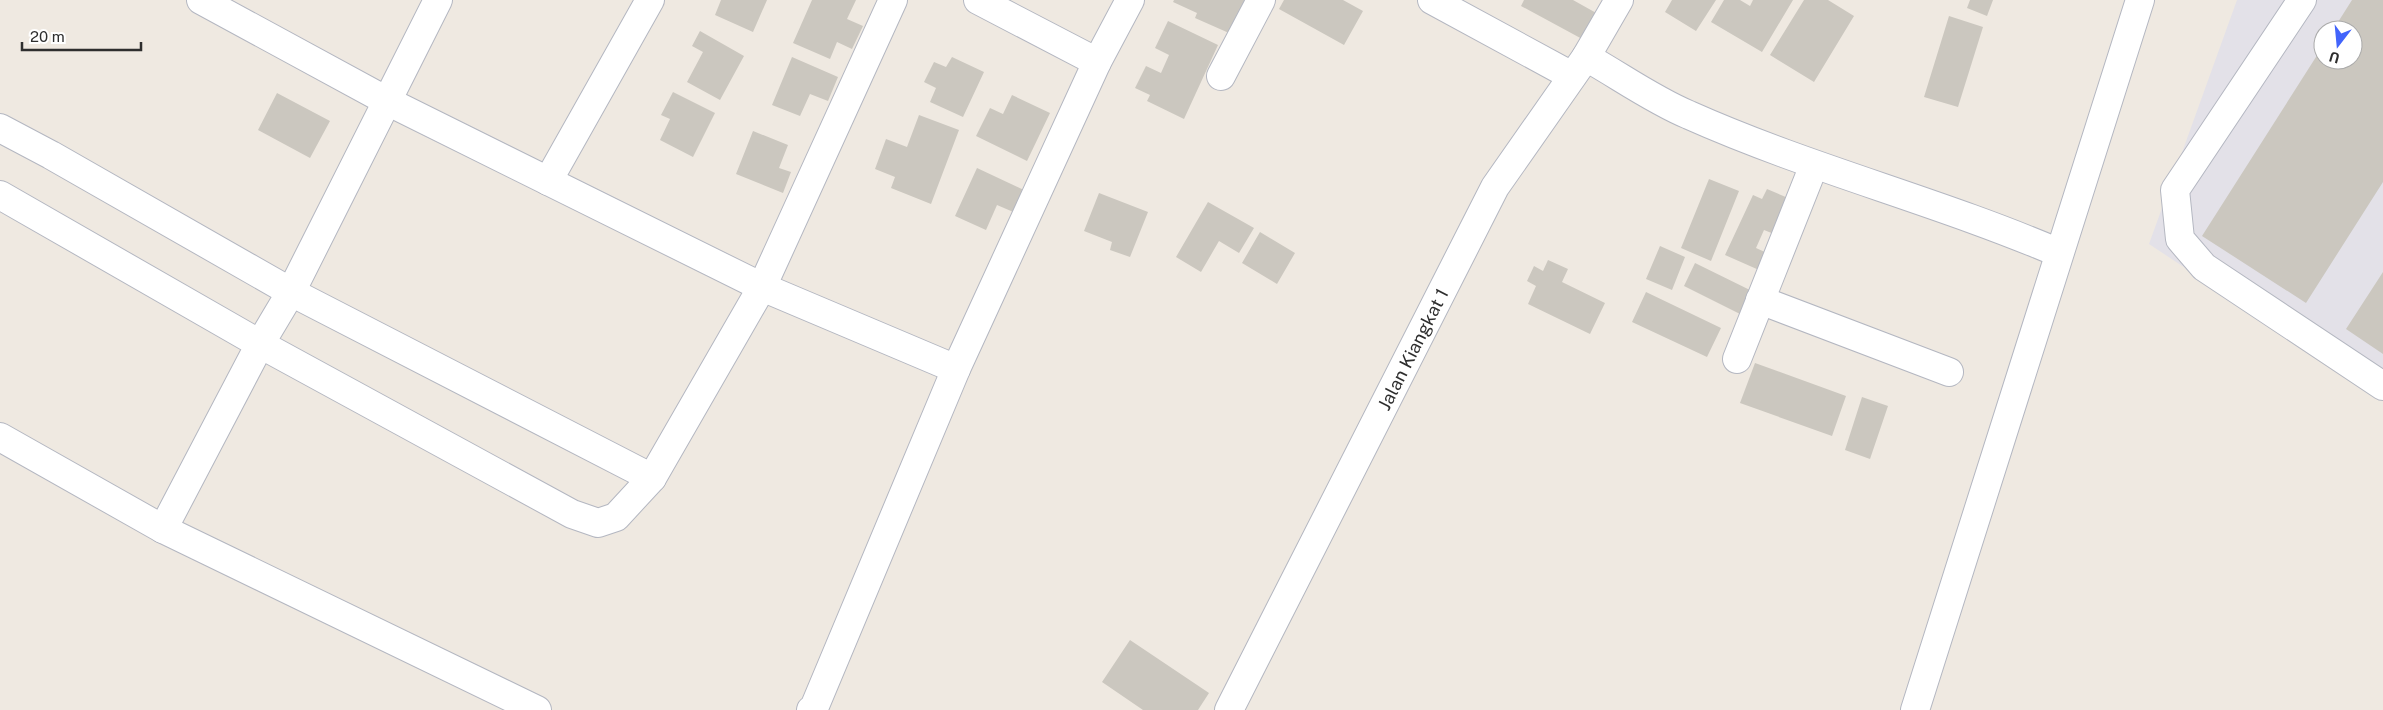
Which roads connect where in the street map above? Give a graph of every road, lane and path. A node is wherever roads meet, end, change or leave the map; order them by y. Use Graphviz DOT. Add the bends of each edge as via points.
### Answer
graph roads {
  1 [pos="201,0"];
  2 [pos="438,0"];
  3 [pos="650,0"];
  4 [pos="893,0"];
  5 [pos="978,0"];
  6 [pos="1130,0"];
  7 [pos="1261,0"];
  8 [pos="1432,0"];
  9 [pos="1619,0"];
  10 [pos="2140,0"];
  11 [pos="2302,0"];
  12 [pos="1097,62"];
  13 [pos="1579,67"];
  14 [pos="1221,76"];
  15 [pos="387,101"];
  16 [pos="0,128"];
  17 [pos="1814,165"];
  18 [pos="548,181"];
  19 [pos="0,196"];
  20 [pos="2059,253"];
  21 [pos="762,287"];
  22 [pos="291,292"];
  23 [pos="1760,300"];
  24 [pos="260,344"];
  25 [pos="1737,359"];
  26 [pos="956,369"];
  27 [pos="1949,372"];
  28 [pos="2383,386"];
  29 [pos="0,437"];
  30 [pos="652,478"];
  31 [pos="163,529"];
  32 [pos="537,710"];
  33 [pos="812,710"];
  34 [pos="1228,710"];
  35 [pos="1915,710"];
  1 -- 15 [label="street"];
  2 -- 15 [label="street"];
  3 -- 18 [label="street"];
  4 -- 21 [label="street"];
  5 -- 12 [label="street"];
  6 -- 12 [label="street"];
  7 -- 14 [label="street"];
  8 -- 13 [label="street"];
  9 -- 13 [label="street, Jalan Kiangkat 1"];
  10 -- 20 [label="street"];
  11 -- 28 [label="street" via="2175,190 2180,240 2204,267"];
  12 -- 26 [label="street"];
  13 -- 17 [label="street" via="1687,115"];
  13 -- 34 [label="street, Jalan Kiangkat 1" via="1495,186 1287,600"];
  15 -- 18 [label="street"];
  15 -- 22 [label="street"];
  16 -- 22 [label="street"];
  17 -- 20 [label="street" via="2013,233"];
  17 -- 23 [label="street"];
  18 -- 21 [label="street"];
  19 -- 24 [label="street"];
  20 -- 35 [label="street"];
  21 -- 26 [label="street"];
  21 -- 30 [label="street"];
  22 -- 24 [label="street"];
  22 -- 30 [label="street"];
  23 -- 25 [label="street"];
  23 -- 27 [label="street"];
  24 -- 30 [label="street" via="572,514 598,523 616,517"];
  24 -- 31 [label="street"];
  26 -- 33 [label="street"];
  29 -- 31 [label="street"];
  31 -- 32 [label="street"];
}
